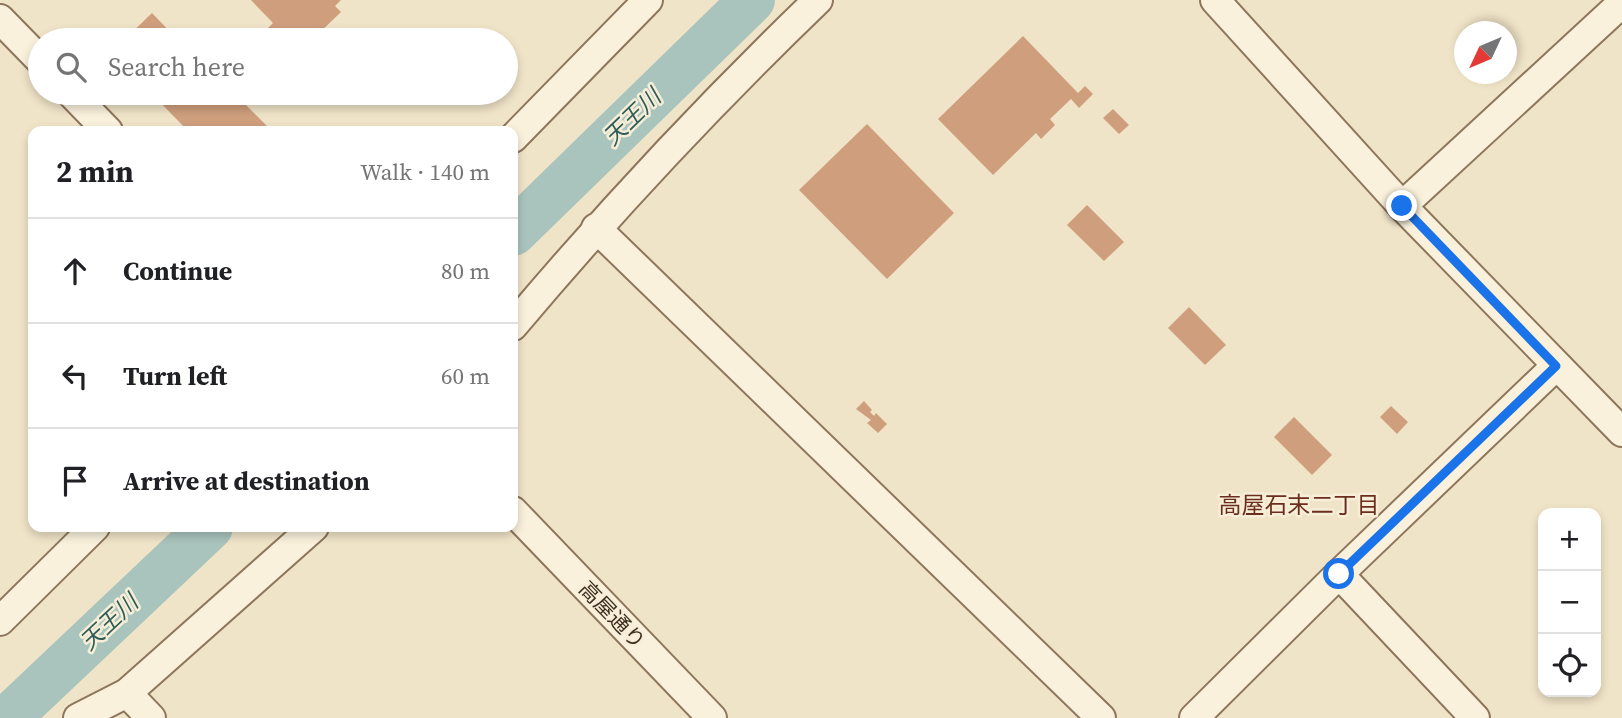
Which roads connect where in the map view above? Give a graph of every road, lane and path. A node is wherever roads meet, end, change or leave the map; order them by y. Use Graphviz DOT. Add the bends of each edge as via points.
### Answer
graph roads {
  1 [pos="648,0"];
  2 [pos="818,0"];
  3 [pos="1214,0"];
  4 [pos="1622,3"];
  5 [pos="0,19"];
  6 [pos="28,48"];
  7 [pos="83,105"];
  8 [pos="103,126"];
  9 [pos="518,133"];
  10 [pos="1402,206"];
  11 [pos="596,228"];
  12 [pos="518,320"];
  13 [pos="1556,366"];
  14 [pos="1622,432"];
  15 [pos="518,517"];
  16 [pos="90,532"];
  17 [pos="308,532"];
  18 [pos="1339,574"];
  19 [pos="0,621"];
  20 [pos="127,693"];
  21 [pos="1097,717"];
  22 [pos="78,718"];
  23 [pos="151,718"];
  24 [pos="712,718"];
  25 [pos="1194,718"];
  26 [pos="1475,718"];
  1 -- 9 [label="street"];
  2 -- 11 [label="street"];
  3 -- 10 [label="street"];
  4 -- 10 [label="street"];
  5 -- 6 [label="street"];
  7 -- 8 [label="street"];
  10 -- 13 [label="street"];
  11 -- 12 [label="street"];
  11 -- 21 [label="street"];
  13 -- 14 [label="street"];
  13 -- 18 [label="street"];
  15 -- 24 [label="street, 高屋通り"];
  16 -- 19 [label="street"];
  17 -- 20 [label="street"];
  18 -- 25 [label="street"];
  18 -- 26 [label="street"];
  20 -- 22 [label="street"];
  20 -- 23 [label="street"];
}
